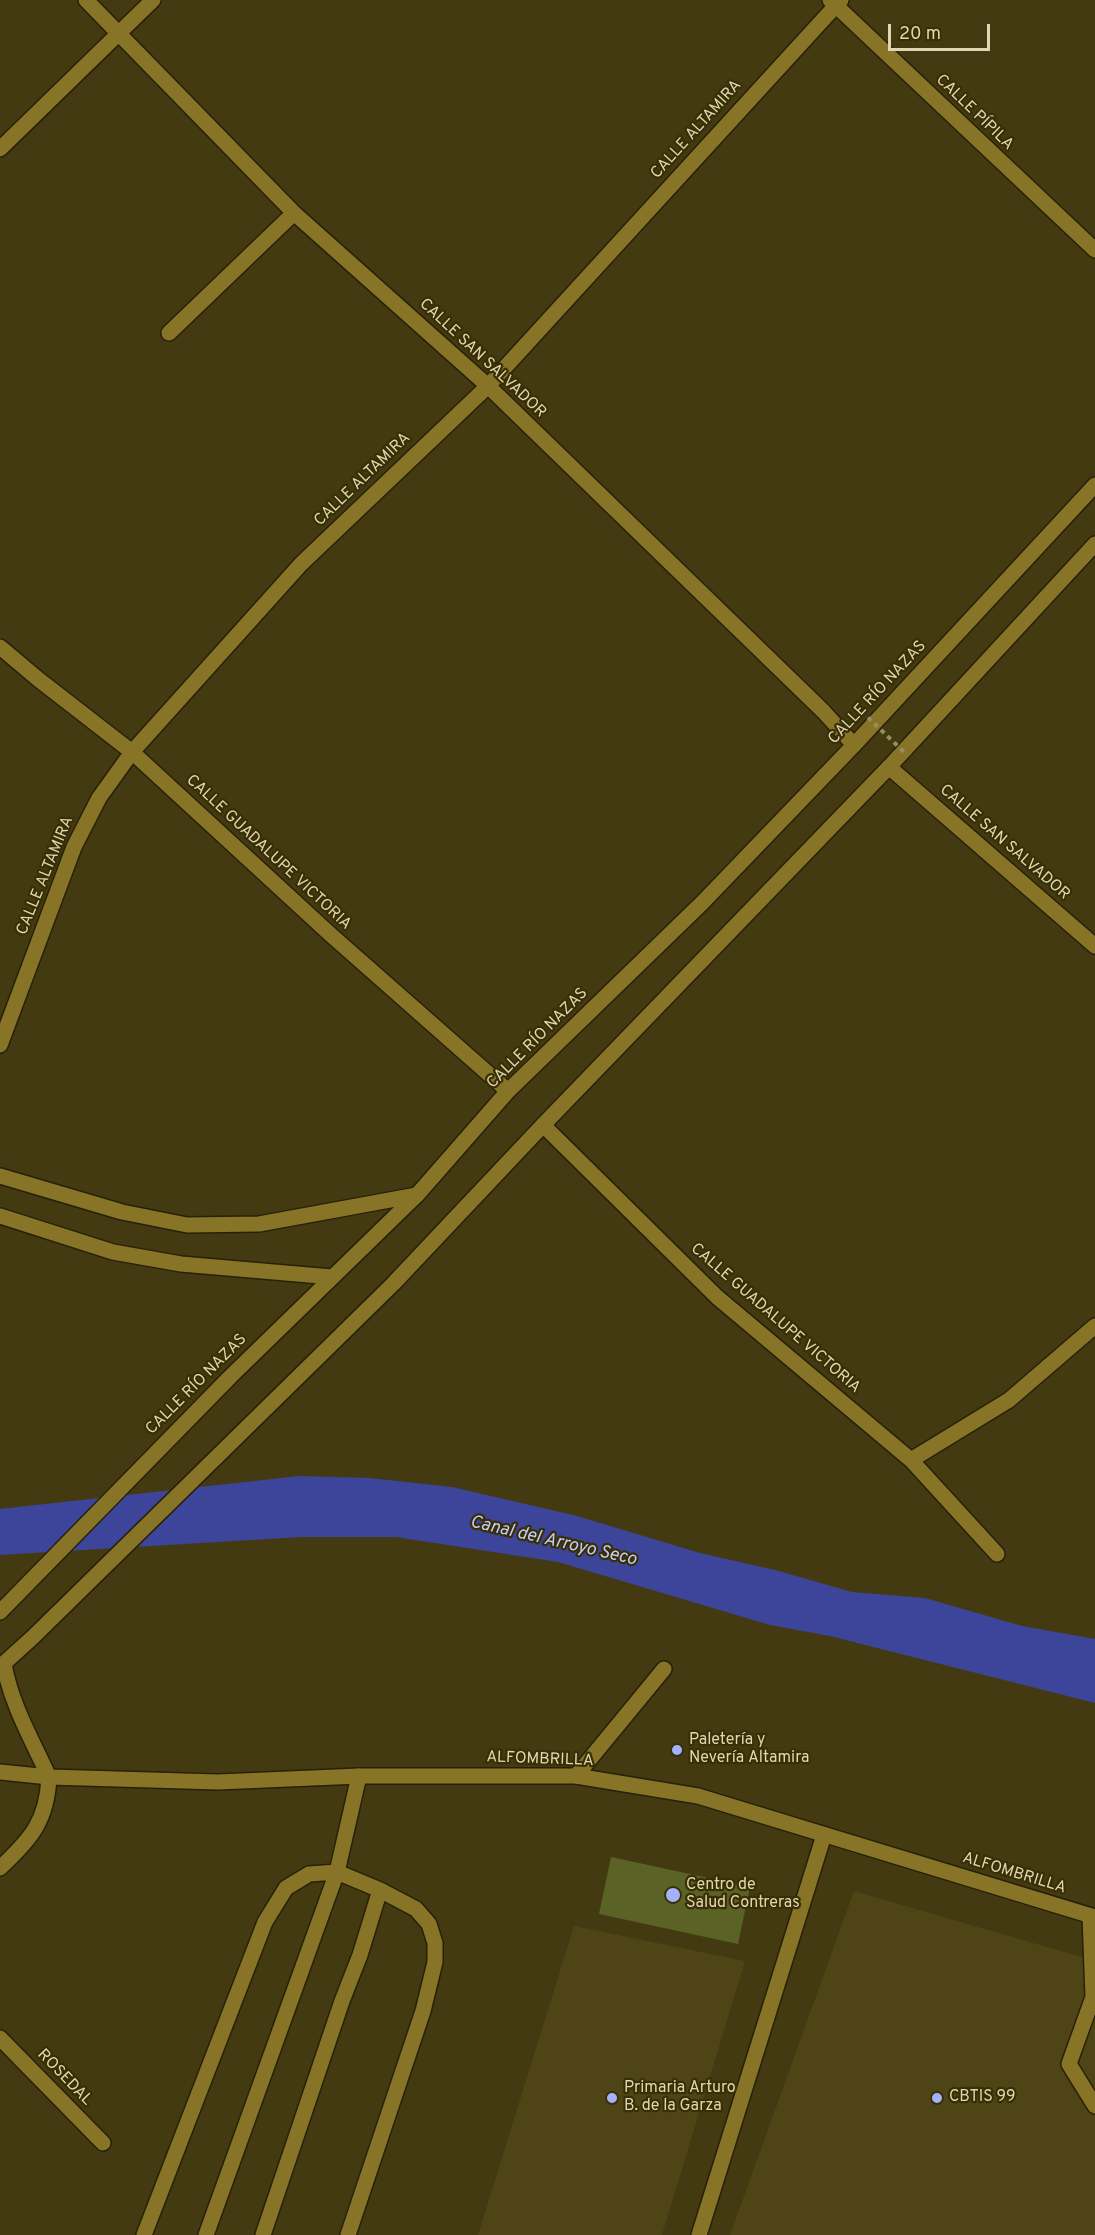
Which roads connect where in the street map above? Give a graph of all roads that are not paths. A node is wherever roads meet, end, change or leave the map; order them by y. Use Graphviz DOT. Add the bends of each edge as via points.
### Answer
graph roads {
  1 [pos="86,0"];
  2 [pos="153,0"];
  3 [pos="835,2"];
  4 [pos="120,34"];
  5 [pos="0,149"];
  6 [pos="294,213"];
  7 [pos="1095,250"];
  8 [pos="169,333"];
  9 [pos="488,386"];
  10 [pos="1095,485"];
  11 [pos="1095,544"];
  12 [pos="0,647"];
  13 [pos="854,745"];
  14 [pos="132,752"];
  15 [pos="889,767"];
  16 [pos="1095,946"];
  17 [pos="0,1045"];
  18 [pos="508,1091"];
  19 [pos="543,1125"];
  20 [pos="0,1176"];
  21 [pos="417,1195"];
  22 [pos="0,1216"];
  23 [pos="332,1277"];
  24 [pos="1095,1326"];
  25 [pos="911,1460"];
  26 [pos="997,1554"];
  27 [pos="0,1612"];
  28 [pos="2,1665"];
  29 [pos="664,1668"];
  30 [pos="0,1772"];
  31 [pos="359,1776"];
  32 [pos="576,1776"];
  33 [pos="49,1777"];
  34 [pos="824,1835"];
  35 [pos="0,1868"];
  36 [pos="337,1872"];
  37 [pos="380,1890"];
  38 [pos="1093,1917"];
  39 [pos="1094,1997"];
  40 [pos="0,2038"];
  41 [pos="1095,2106"];
  42 [pos="103,2143"];
  43 [pos="144,2235"];
  44 [pos="206,2235"];
  45 [pos="263,2235"];
  46 [pos="348,2235"];
  47 [pos="699,2235"];
  1 -- 4 [label="street, CALLE SAN SALVADOR"];
  2 -- 4 [label="street"];
  3 -- 7 [label="street, CALLE PÍPILA"];
  3 -- 9 [label="street, CALLE ALTAMIRA"];
  4 -- 5 [label="street"];
  4 -- 6 [label="street, CALLE SAN SALVADOR"];
  6 -- 8 [label="street"];
  6 -- 9 [label="street, CALLE SAN SALVADOR"];
  9 -- 13 [label="street, CALLE SAN SALVADOR"];
  9 -- 14 [label="street, CALLE ALTAMIRA" via="301,564"];
  10 -- 13 [label="street, CALLE RÍO NAZAS"];
  11 -- 15 [label="street"];
  12 -- 14 [label="street, CALLE GUADALUPE VICTORIA"];
  13 -- 18 [label="street, CALLE RÍO NAZAS" via="702,903"];
  14 -- 17 [label="street, CALLE ALTAMIRA" via="99,798 74,848"];
  14 -- 18 [label="street, CALLE GUADALUPE VICTORIA" via="330,935"];
  15 -- 16 [label="street, CALLE SAN SALVADOR"];
  15 -- 19 [label="street"];
  18 -- 21 [label="street, CALLE RÍO NAZAS"];
  19 -- 25 [label="street, CALLE GUADALUPE VICTORIA" via="717,1297"];
  19 -- 28 [label="street" via="393,1284"];
  20 -- 21 [label="street" via="122,1212 187,1225 259,1224"];
  21 -- 23 [label="street, CALLE RÍO NAZAS"];
  22 -- 23 [label="street" via="113,1252 181,1264"];
  23 -- 27 [label="street, CALLE RÍO NAZAS"];
  24 -- 25 [label="street" via="1009,1400"];
  25 -- 26 [label="street, CALLE GUADALUPE VICTORIA"];
  28 -- 33 [label="street"];
  29 -- 32 [label="street"];
  30 -- 33 [label="street, ALFOMBRILLA"];
  31 -- 32 [label="street, ALFOMBRILLA"];
  31 -- 33 [label="street, ALFOMBRILLA" via="218,1782"];
  31 -- 36 [label="street"];
  32 -- 34 [label="street, ALFOMBRILLA" via="698,1796"];
  33 -- 35 [label="street" via="48,1800 39,1825"];
  34 -- 38 [label="street, ALFOMBRILLA"];
  34 -- 47 [label="street"];
  36 -- 37 [label="street"];
  36 -- 43 [label="street" via="309,1874 286,1888 265,1922"];
  36 -- 44 [label="street"];
  37 -- 45 [label="street"];
  37 -- 46 [label="street" via="416,1909 429,1924 435,1942 435,1962 423,2011"];
  38 -- 39 [label="street"];
  39 -- 41 [label="street" via="1069,2064"];
  40 -- 42 [label="street, ROSEDAL"];
}
